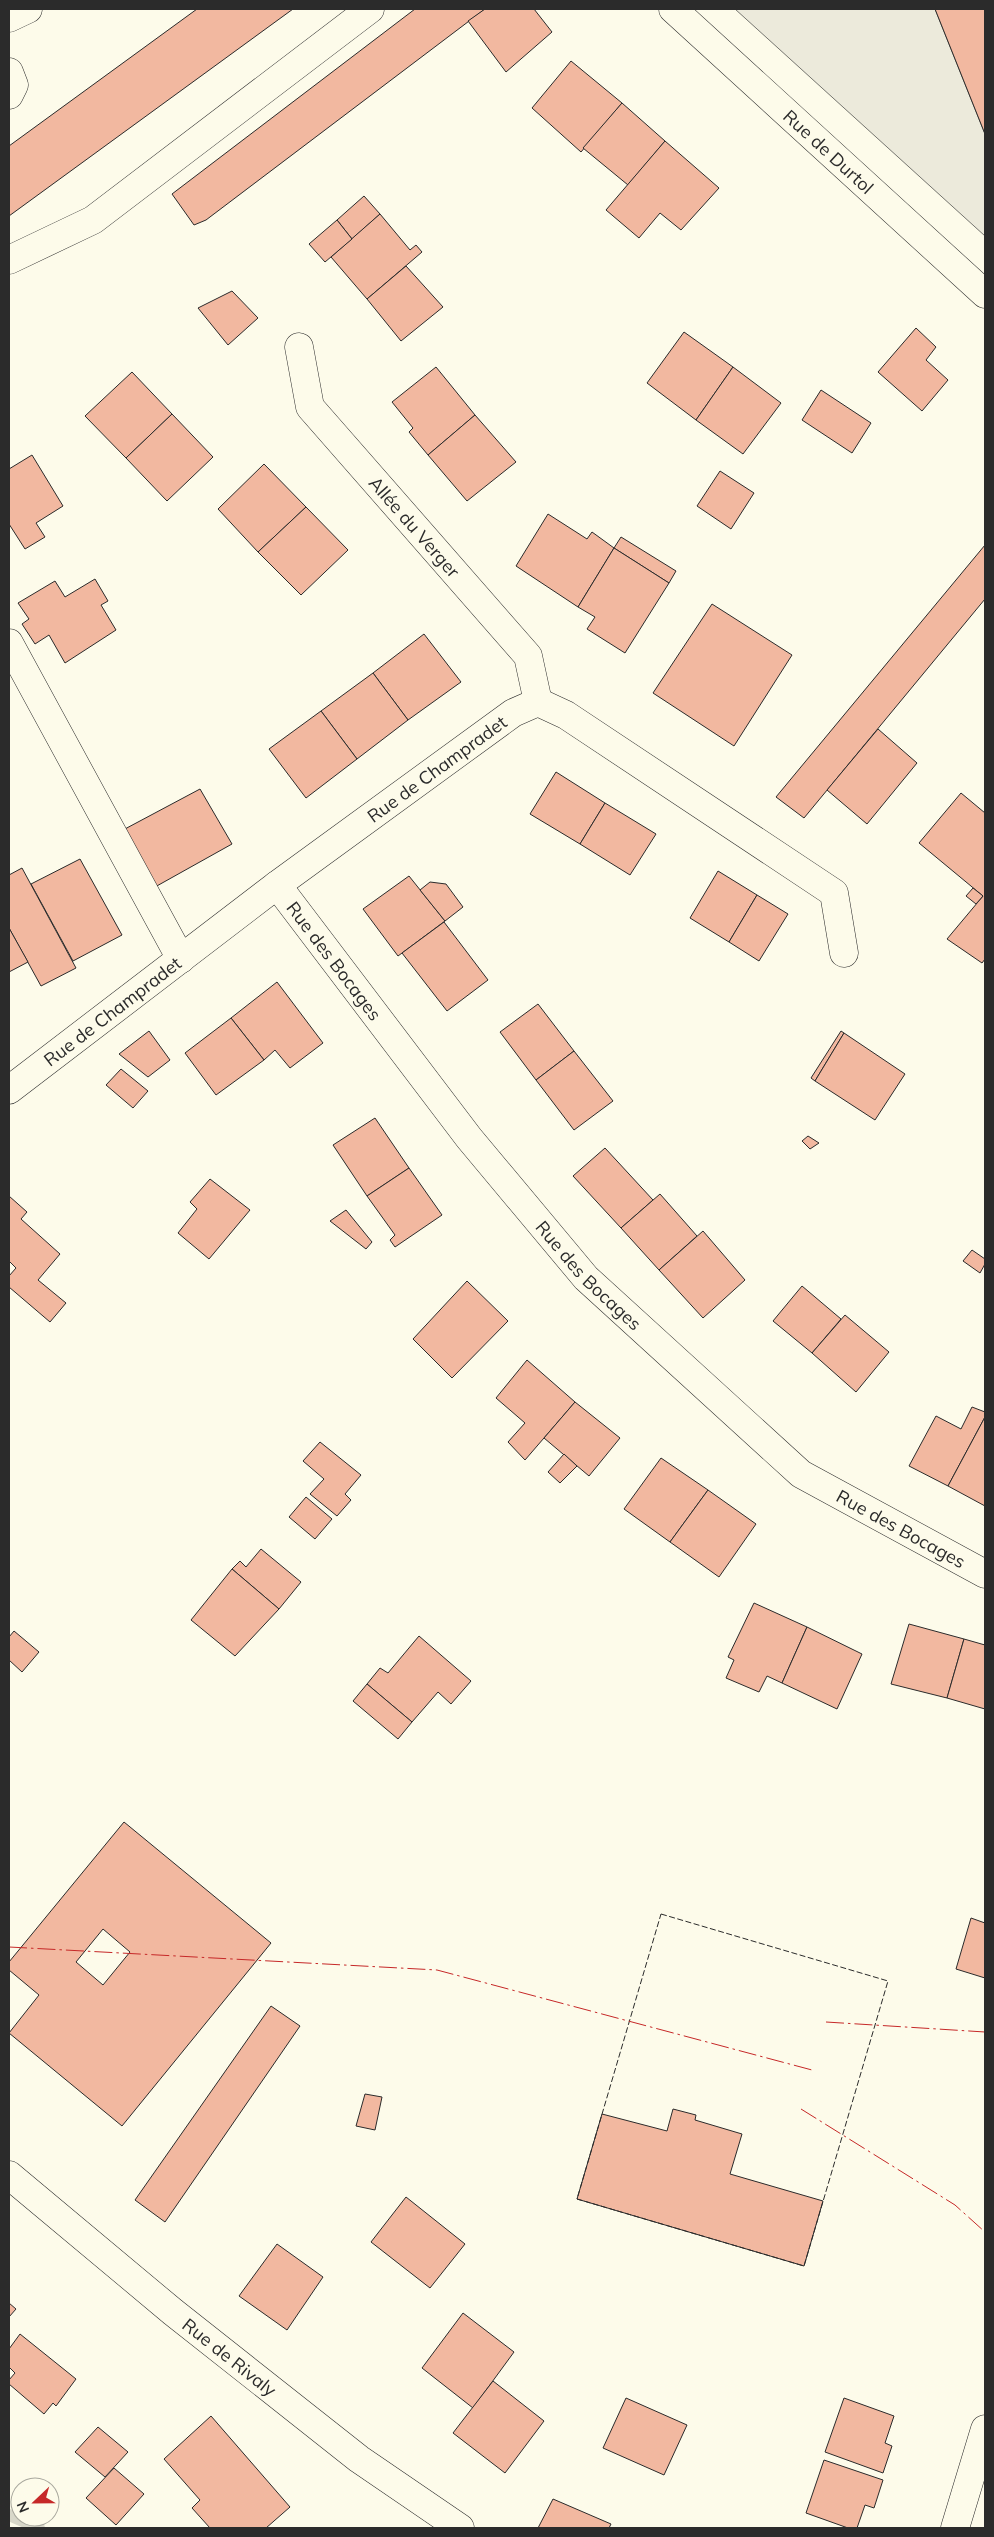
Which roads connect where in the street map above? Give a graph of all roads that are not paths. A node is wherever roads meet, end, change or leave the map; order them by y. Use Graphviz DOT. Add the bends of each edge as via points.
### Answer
graph roads {
  1 [pos="28,9"];
  2 [pos="370,9"];
  3 [pos="673,9"];
  4 [pos="9,18"];
  5 [pos="9,72"];
  6 [pos="9,95"];
  7 [pos="9,260"];
  8 [pos="985,294"];
  9 [pos="299,347"];
  10 [pos="9,643"];
  11 [pos="538,702"];
  12 [pos="277,885"];
  13 [pos="844,953"];
  14 [pos="181,959"];
  15 [pos="9,1090"];
  16 [pos="985,1574"];
  17 [pos="9,2175"];
  18 [pos="985,2429"];
  19 [pos="460,2528"];
  20 [pos="955,2528"];
  1 -- 4 [label="street"];
  2 -- 7 [label="street" via="93,220"];
  3 -- 8 [label="street, Rue de Durtol"];
  5 -- 6 [label="street" via="14,85"];
  9 -- 11 [label="street, Allée du Verger" via="310,407 528,656"];
  10 -- 14 [label="street"];
  11 -- 12 [label="street, Rue de Champradet" via="513,713"];
  11 -- 13 [label="street" via="566,715 834,894"];
  12 -- 14 [label="street, Rue de Champradet"];
  12 -- 16 [label="street, Rue des Bocages" via="469,1138 586,1278 801,1474"];
  14 -- 15 [label="street, Rue de Champradet"];
  17 -- 19 [label="street, Rue de Rivaly" via="173,2312 359,2459"];
  18 -- 20 [label="street"];
}
